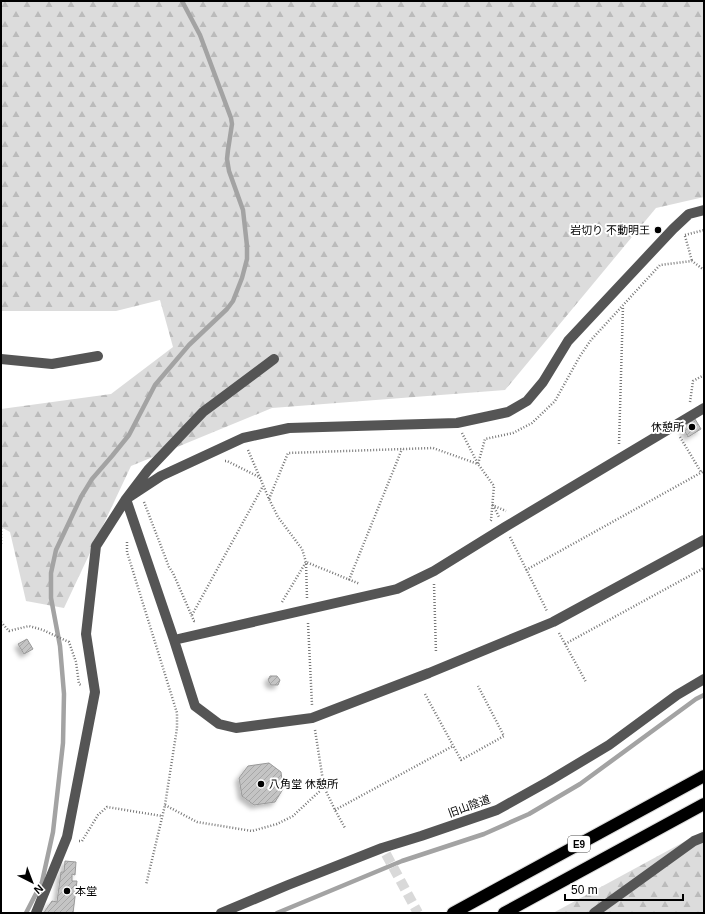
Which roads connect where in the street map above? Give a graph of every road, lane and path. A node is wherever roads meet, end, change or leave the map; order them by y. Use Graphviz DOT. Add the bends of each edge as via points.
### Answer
graph roads {
  1 [pos="704,210"];
  2 [pos="685,236"];
  3 [pos="692,261"];
  4 [pos="704,270"];
  5 [pos="623,305"];
  6 [pos="98,356"];
  7 [pos="1,359"];
  8 [pos="274,359"];
  9 [pos="704,408"];
  10 [pos="457,423"];
  11 [pos="674,426"];
  12 [pos="243,438"];
  13 [pos="619,444"];
  14 [pos="402,449"];
  15 [pos="220,464"];
  16 [pos="478,464"];
  17 [pos="703,471"];
  18 [pos="260,478"];
  19 [pos="264,485"];
  20 [pos="126,499"];
  21 [pos="269,499"];
  22 [pos="144,502"];
  23 [pos="492,504"];
  24 [pos="484,524"];
  25 [pos="1,528"];
  26 [pos="505,528"];
  27 [pos="126,537"];
  28 [pos="704,540"];
  29 [pos="1,545"];
  30 [pos="306,562"];
  31 [pos="704,568"];
  32 [pos="526,570"];
  33 [pos="434,571"];
  34 [pos="349,580"];
  35 [pos="364,586"];
  36 [pos="281,604"];
  37 [pos="307,610"];
  38 [pos="192,615"];
  39 [pos="201,619"];
  40 [pos="1,622"];
  41 [pos="553,622"];
  42 [pos="174,640"];
  43 [pos="565,644"];
  44 [pos="436,653"];
  45 [pos="704,679"];
  46 [pos="586,682"];
  47 [pos="478,686"];
  48 [pos="95,692"];
  49 [pos="424,694"];
  50 [pos="312,718"];
  51 [pos="453,746"];
  52 [pos="704,776"];
  53 [pos="324,788"];
  54 [pos="704,804"];
  55 [pos="164,805"];
  56 [pos="335,810"];
  57 [pos="162,816"];
  58 [pos="345,828"];
  59 [pos="67,837"];
  60 [pos="704,837"];
  61 [pos="146,885"];
  62 [pos="38,912"];
  63 [pos="221,913"];
  64 [pos="453,913"];
  65 [pos="504,913"];
  66 [pos="594,913"];
  1 -- 10 [label="street" via="689,214 673,229 568,341 543,382 527,401 508,412"];
  2 -- 3 [label="path"];
  3 -- 4 [label="path"];
  3 -- 5 [label="path" via="660,265"];
  5 -- 13 [label="path"];
  5 -- 16 [label="path" via="590,340 555,401 532,423 512,432 485,439"];
  6 -- 7 [label="street" via="52,364"];
  8 -- 20 [label="street" via="203,412 148,470"];
  9 -- 11 [label="street"];
  10 -- 12 [label="street" via="289,428"];
  10 -- 16 [label="path"];
  11 -- 17 [label="path"];
  11 -- 26 [label="street"];
  12 -- 18 [label="path"];
  12 -- 20 [label="street" via="161,476"];
  14 -- 16 [label="path" via="433,448"];
  14 -- 21 [label="path" via="288,453"];
  14 -- 34 [label="path"];
  15 -- 18 [label="path" via="227,461"];
  16 -- 23 [label="path" via="494,486"];
  17 -- 32 [label="path"];
  18 -- 19 [label="path"];
  19 -- 21 [label="path"];
  19 -- 38 [label="path"];
  20 -- 42 [label="street"];
  20 -- 48 [label="street" via="96,546 86,634"];
  21 -- 30 [label="path" via="278,517 302,549"];
  22 -- 38 [label="path" via="169,567"];
  23 -- 24 [label="path" via="491,520"];
  23 -- 26 [label="path"];
  25 -- 29 [label="path"];
  26 -- 32 [label="path"];
  26 -- 33 [label="street"];
  27 -- 55 [label="path" via="127,552 176,712 176,728"];
  28 -- 41 [label="street"];
  30 -- 34 [label="path"];
  30 -- 36 [label="path"];
  30 -- 37 [label="path"];
  31 -- 43 [label="path"];
  32 -- 41 [label="path"];
  33 -- 37 [label="street" via="397,589"];
  33 -- 44 [label="path"];
  34 -- 35 [label="path"];
  37 -- 42 [label="street"];
  37 -- 50 [label="path"];
  38 -- 39 [label="path" via="194,621"];
  40 -- 48 [label="path" via="9,631 29,626 69,642 76,662 79,684"];
  41 -- 43 [label="path"];
  41 -- 50 [label="street"];
  42 -- 50 [label="street" via="195,706 219,724 236,728"];
  43 -- 46 [label="path"];
  45 -- 63 [label="street, 旧山陰道" via="677,695 609,745 497,810 296,882"];
  47 -- 51 [label="path" via="504,736 461,760"];
  48 -- 59 [label="street"];
  49 -- 51 [label="path"];
  50 -- 53 [label="path"];
  51 -- 56 [label="path"];
  52 -- 64 [label="highway, E9"];
  53 -- 55 [label="path" via="294,816 252,831 198,822"];
  53 -- 56 [label="path"];
  54 -- 65 [label="highway, E9"];
  55 -- 57 [label="path"];
  56 -- 58 [label="path"];
  57 -- 59 [label="path" via="107,807 98,815 82,841"];
  57 -- 61 [label="path"];
  59 -- 62 [label="street"];
  60 -- 66 [label="street" via="694,841"];
}
